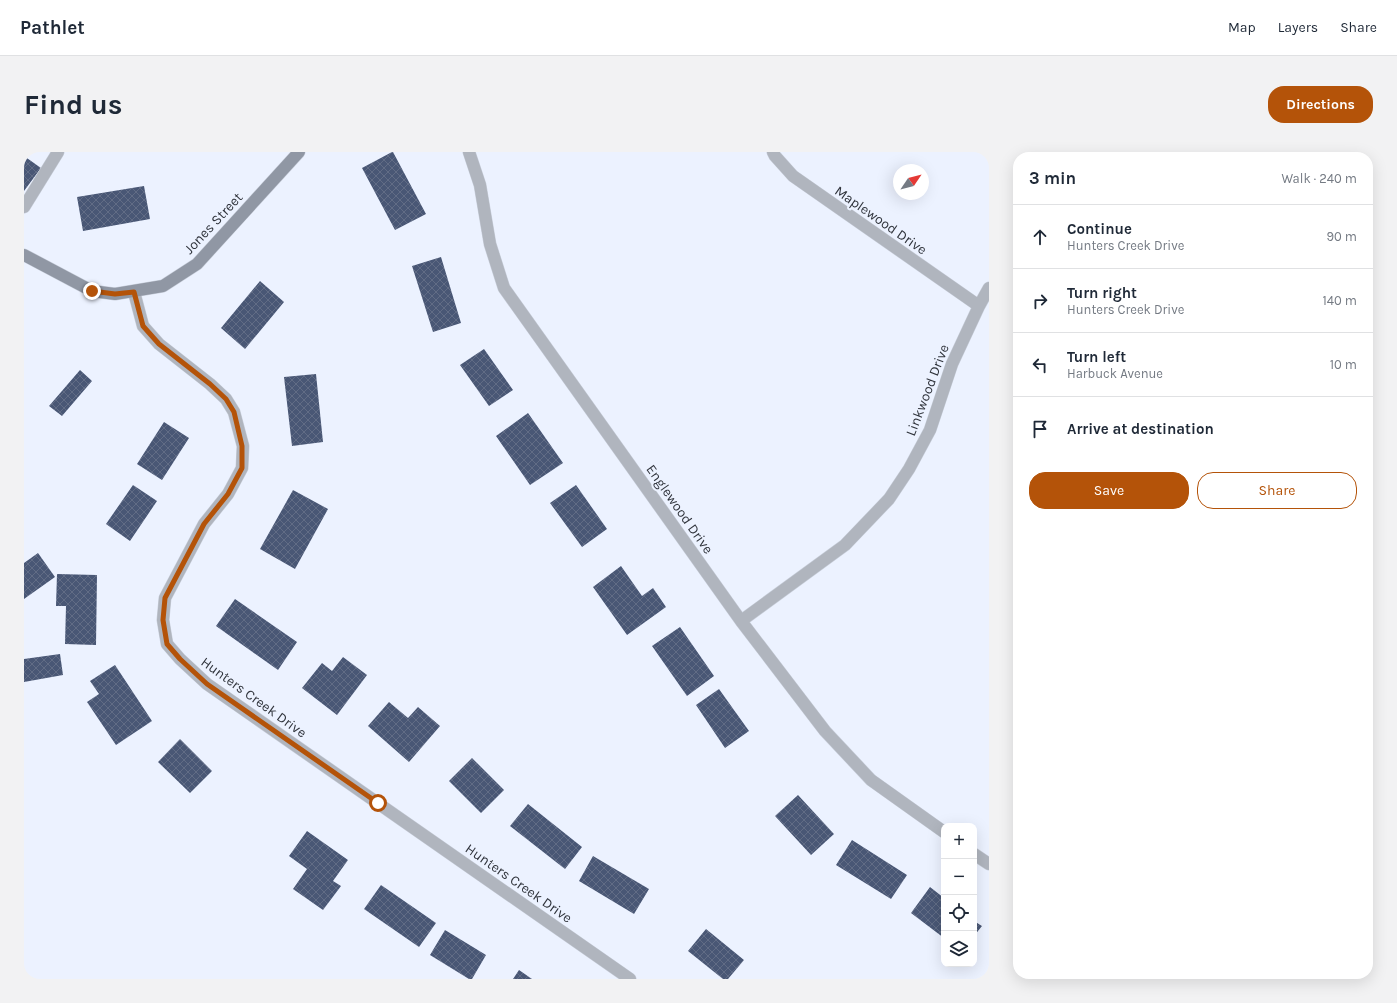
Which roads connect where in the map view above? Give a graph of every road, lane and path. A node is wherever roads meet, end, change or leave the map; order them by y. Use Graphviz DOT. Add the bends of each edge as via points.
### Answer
graph roads {
  1 [pos="58,152"];
  2 [pos="299,152"];
  3 [pos="470,152"];
  4 [pos="773,152"];
  5 [pos="24,207"];
  6 [pos="24,255"];
  7 [pos="989,288"];
  8 [pos="134,292"];
  9 [pos="979,306"];
  10 [pos="741,621"];
  11 [pos="941,830"];
  12 [pos="977,856"];
  13 [pos="989,864"];
  14 [pos="630,979"];
  1 -- 5 [label="street"];
  2 -- 8 [label="street, Jones Street" via="197,264 163,286"];
  3 -- 10 [label="street, Englewood Drive" via="480,185 490,244 504,288"];
  4 -- 9 [label="street, Maplewood Drive" via="793,176"];
  6 -- 8 [label="street, Jones Street" via="92,291 115,294"];
  7 -- 9 [label="street, Linkwood Drive"];
  8 -- 14 [label="street, Hunters Creek Drive" via="143,326 159,344 226,399 234,412 242,446 242,468 228,494 204,524 165,598 163,620 167,644 207,684"];
  9 -- 10 [label="street, Linkwood Drive" via="952,364 930,430 889,500 845,545"];
  10 -- 11 [label="street, Englewood Drive" via="825,731 871,780"];
  12 -- 13 [label="street"];
}
